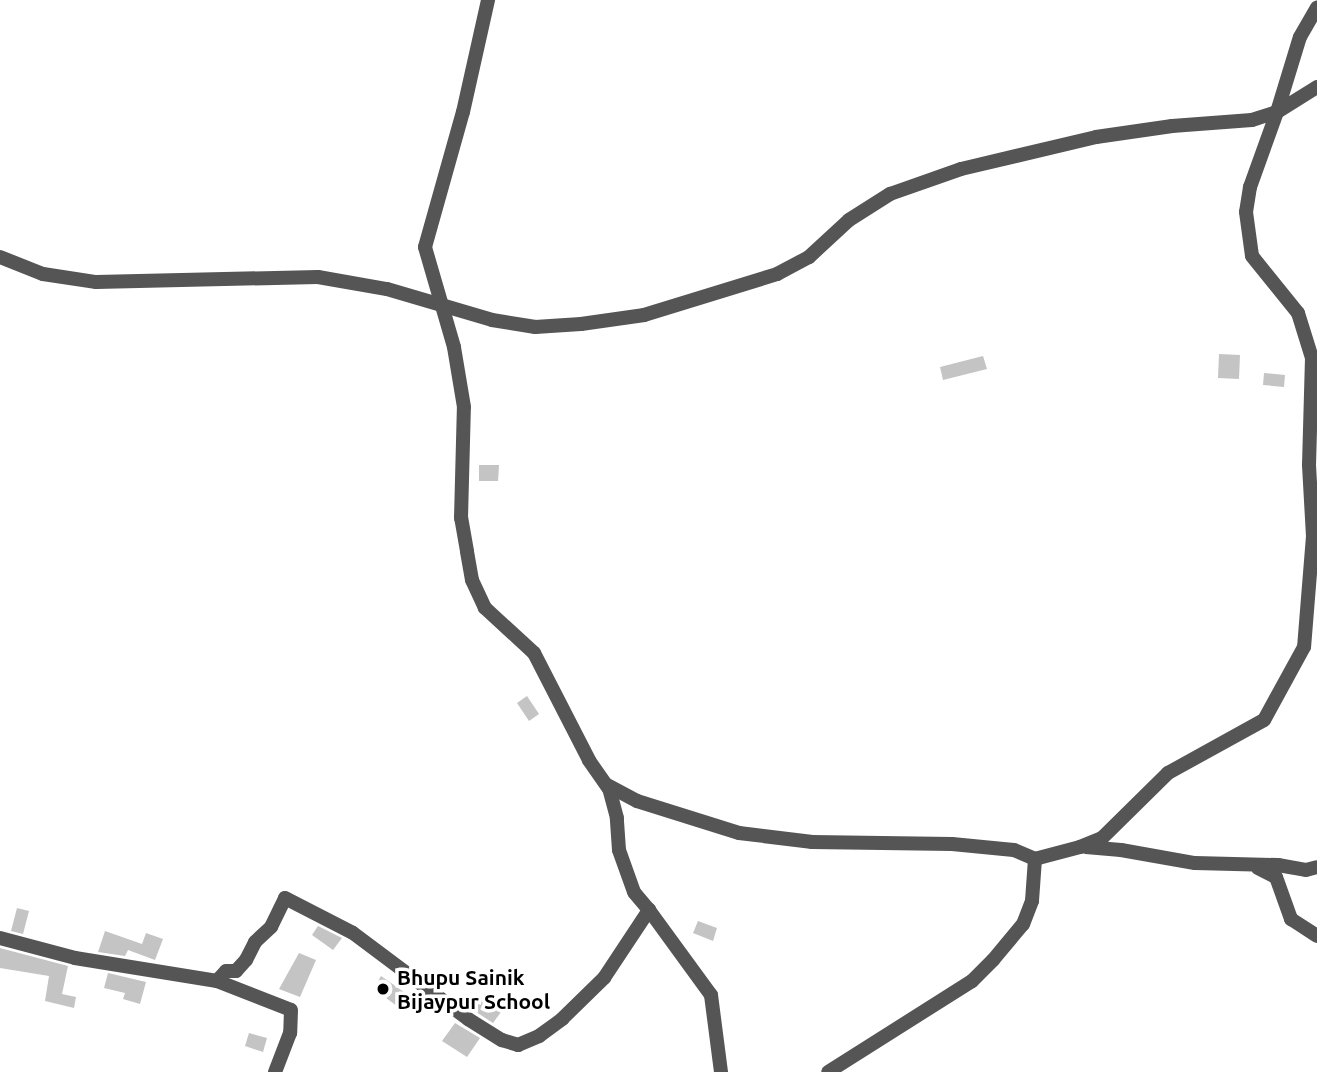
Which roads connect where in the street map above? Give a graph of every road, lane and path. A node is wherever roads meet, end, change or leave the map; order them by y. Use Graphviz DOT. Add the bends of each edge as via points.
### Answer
graph roads {
  1 [pos="488,0"];
  2 [pos="1317,7"];
  3 [pos="1317,88"];
  4 [pos="1277,112"];
  5 [pos="0,257"];
  6 [pos="440,306"];
  7 [pos="607,785"];
  8 [pos="1080,847"];
  9 [pos="1035,859"];
  10 [pos="1254,865"];
  11 [pos="1317,867"];
  12 [pos="649,910"];
  13 [pos="1317,936"];
  14 [pos="0,938"];
  15 [pos="217,981"];
  16 [pos="275,1072"];
  17 [pos="721,1072"];
  18 [pos="828,1072"];
  1 -- 6 [label="street" via="425,247"];
  2 -- 4 [label="street" via="1300,37"];
  3 -- 4 [label="street"];
  4 -- 6 [label="street" via="1252,120 1108,135 961,169 890,194 849,220 809,257 777,274 644,315 535,327"];
  4 -- 8 [label="street" via="1245,212 1252,256 1298,313 1312,358 1309,465 1313,536 1304,647 1264,720 1168,773 1102,838"];
  5 -- 6 [label="street" via="43,274 96,282 318,276 387,289"];
  6 -- 7 [label="street" via="454,347 464,407 461,518 472,580 485,608 540,662 589,761"];
  7 -- 9 [label="street" via="637,801 739,833 812,842 952,844 1014,850"];
  7 -- 12 [label="street" via="617,818 619,850 634,892"];
  8 -- 9 [label="street"];
  8 -- 10 [label="street" via="1121,849 1195,863"];
  9 -- 18 [label="street" via="1032,901 1023,924 993,960 972,981"];
  10 -- 11 [label="street"];
  10 -- 13 [label="street" via="1276,877 1291,919"];
  12 -- 15 [label="street" via="604,978 562,1019 519,1045 468,1019 353,933 285,898 271,927 255,942 246,960"];
  12 -- 17 [label="street" via="711,995"];
  14 -- 15 [label="street" via="75,958"];
  15 -- 16 [label="street" via="291,1010 290,1033"];
}
